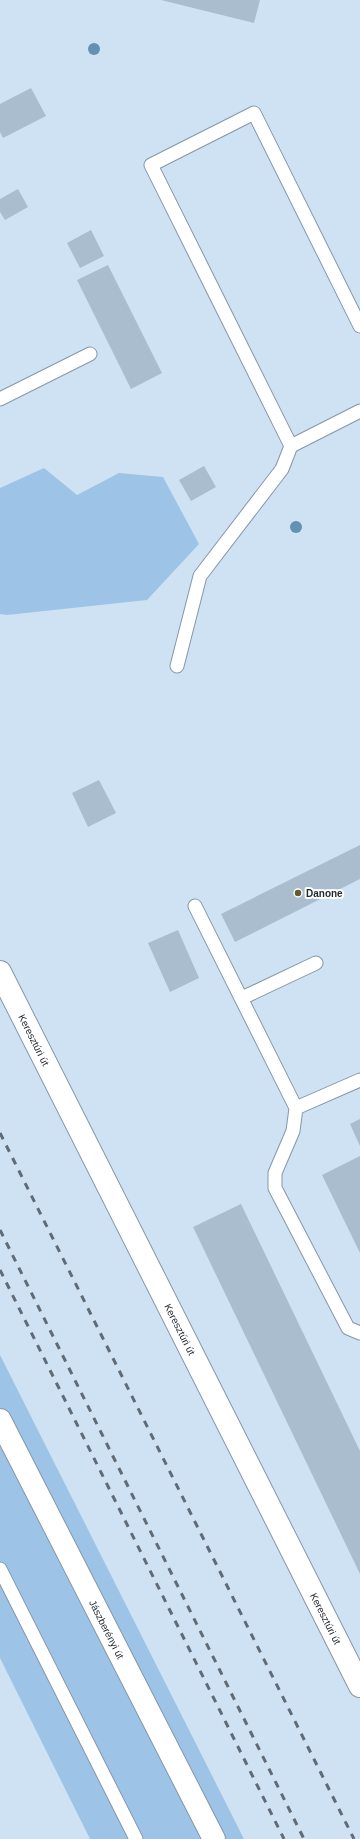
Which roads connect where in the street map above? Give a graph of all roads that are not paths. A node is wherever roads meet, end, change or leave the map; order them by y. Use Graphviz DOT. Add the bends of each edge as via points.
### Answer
graph roads {
  1 [pos="360,326"];
  2 [pos="90,354"];
  3 [pos="0,399"];
  4 [pos="360,411"];
  5 [pos="291,446"];
  6 [pos="177,666"];
  7 [pos="195,906"];
  8 [pos="316,963"];
  9 [pos="0,972"];
  10 [pos="242,998"];
  11 [pos="360,1080"];
  12 [pos="296,1108"];
  13 [pos="360,1333"];
  14 [pos="0,1420"];
  15 [pos="0,1569"];
  16 [pos="360,1686"];
  17 [pos="136,1839"];
  18 [pos="214,1839"];
  1 -- 5 [label="lane" via="254,113 151,165"];
  2 -- 3 [label="lane"];
  4 -- 5 [label="lane"];
  5 -- 6 [label="lane" via="282,469 200,576"];
  7 -- 10 [label="lane"];
  8 -- 10 [label="lane"];
  9 -- 16 [label="main road, Keresztúri út"];
  10 -- 12 [label="lane"];
  11 -- 12 [label="lane"];
  12 -- 13 [label="lane" via="292,1131 275,1173 276,1188 348,1328"];
  14 -- 18 [label="main road, Jászberényi út"];
  15 -- 17 [label="lane"];
}
